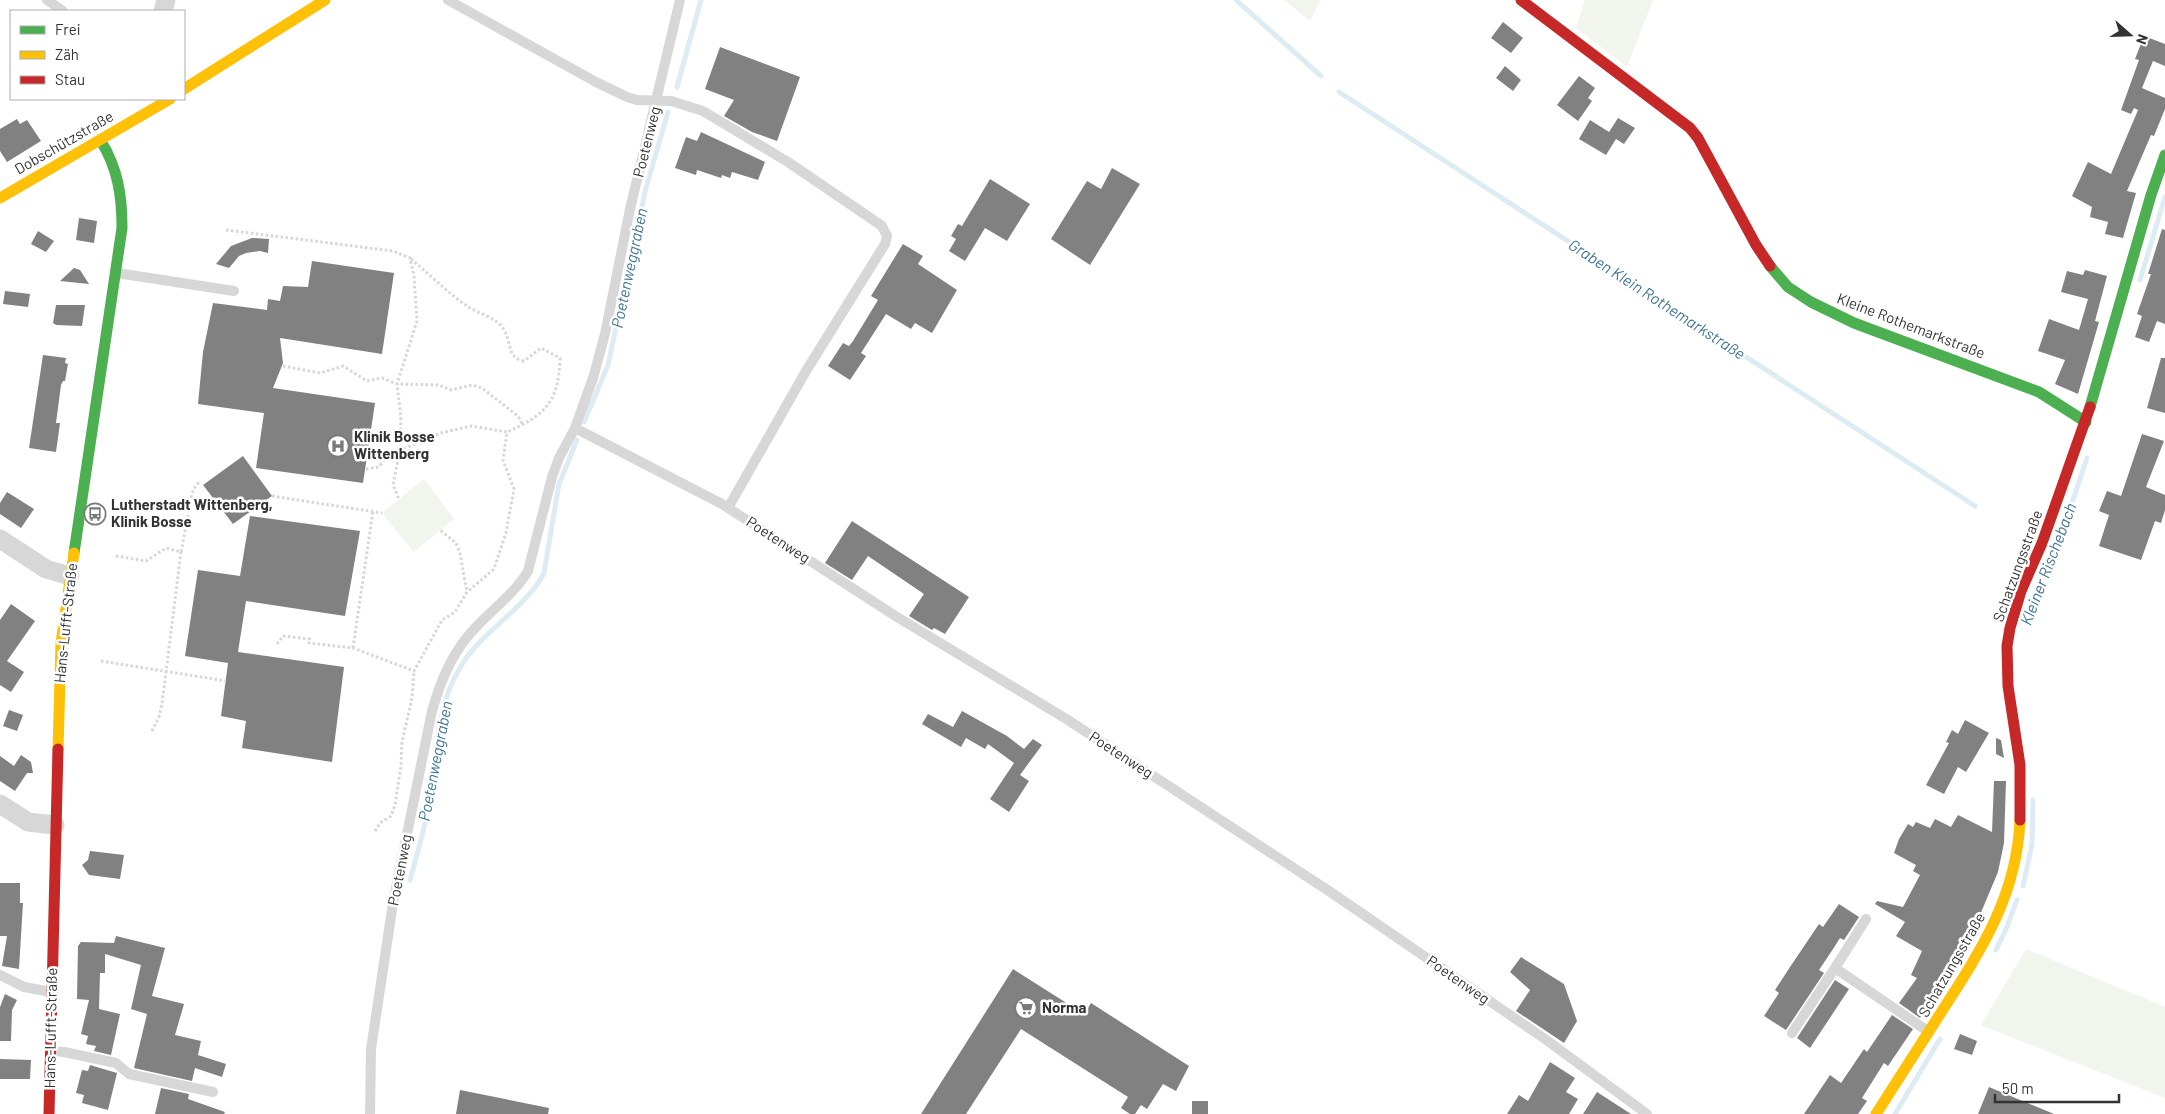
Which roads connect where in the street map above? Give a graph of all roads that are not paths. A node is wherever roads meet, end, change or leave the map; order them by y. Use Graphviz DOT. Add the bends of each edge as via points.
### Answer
graph roads {
  1 [pos="47,0"];
  2 [pos="325,0"];
  3 [pos="448,0"];
  4 [pos="680,0"];
  5 [pos="1521,0"];
  6 [pos="62,10"];
  7 [pos="185,88"];
  8 [pos="166,100"];
  9 [pos="657,100"];
  10 [pos="145,105"];
  11 [pos="101,140"];
  12 [pos="2165,155"];
  13 [pos="0,198"];
  14 [pos="115,273"];
  15 [pos="234,291"];
  16 [pos="2086,422"];
  17 [pos="575,428"];
  18 [pos="728,508"];
  19 [pos="0,539"];
  20 [pos="70,576"];
  21 [pos="0,804"];
  22 [pos="55,825"];
  23 [pos="1866,919"];
  24 [pos="1835,968"];
  25 [pos="0,976"];
  26 [pos="51,992"];
  27 [pos="1930,1032"];
  28 [pos="1792,1033"];
  29 [pos="50,1051"];
  30 [pos="213,1092"];
  31 [pos="49,1114"];
  32 [pos="370,1114"];
  33 [pos="1647,1114"];
  34 [pos="1876,1114"];
  1 -- 6 [label="lane"];
  2 -- 7 [label="street"];
  3 -- 9 [label="lane" via="596,82 637,100"];
  4 -- 9 [label="lane, Poetenweg"];
  5 -- 16 [label="street, Kleine Rothemarkstraße" via="1690,128 1756,245 1788,287 1854,324 2039,392"];
  8 -- 10 [label="street, Dobschützstraße"];
  9 -- 17 [label="lane, Poetenweg" via="630,209 605,334"];
  9 -- 18 [label="lane" via="688,104 748,138 882,226 887,236"];
  10 -- 11 [label="street, Dobschützstraße"];
  11 -- 13 [label="street, Dobschützstraße"];
  11 -- 14 [label="street, Hans-Lufft-Straße" via="116,168 122,194 122,228"];
  12 -- 16 [label="street, Schatzungsstraße"];
  14 -- 15 [label="lane"];
  14 -- 20 [label="street, Hans-Lufft-Straße"];
  16 -- 27 [label="street, Schatzungsstraße" via="2042,543 2021,590 2007,646 2008,686 2020,765 2016,864 1984,946"];
  17 -- 18 [label="lane, Poetenweg"];
  17 -- 32 [label="lane, Poetenweg" via="552,477 528,571 520,584 456,651 441,680 393,903 371,1050"];
  18 -- 33 [label="lane, Poetenweg" via="897,617 1068,720 1272,853 1545,1039"];
  19 -- 20 [label="street" via="46,569"];
  20 -- 22 [label="street, Hans-Lufft-Straße" via="59,668"];
  21 -- 22 [label="street" via="28,822"];
  22 -- 26 [label="street, Hans-Lufft-Straße"];
  23 -- 24 [label="lane"];
  24 -- 27 [label="lane"];
  24 -- 28 [label="lane"];
  25 -- 26 [label="lane" via="24,988"];
  26 -- 29 [label="street, Hans-Lufft-Straße"];
  27 -- 34 [label="street, Schatzungsstraße"];
  29 -- 30 [label="lane" via="116,1063 129,1074"];
  29 -- 31 [label="street, Hans-Lufft-Straße"];
}
